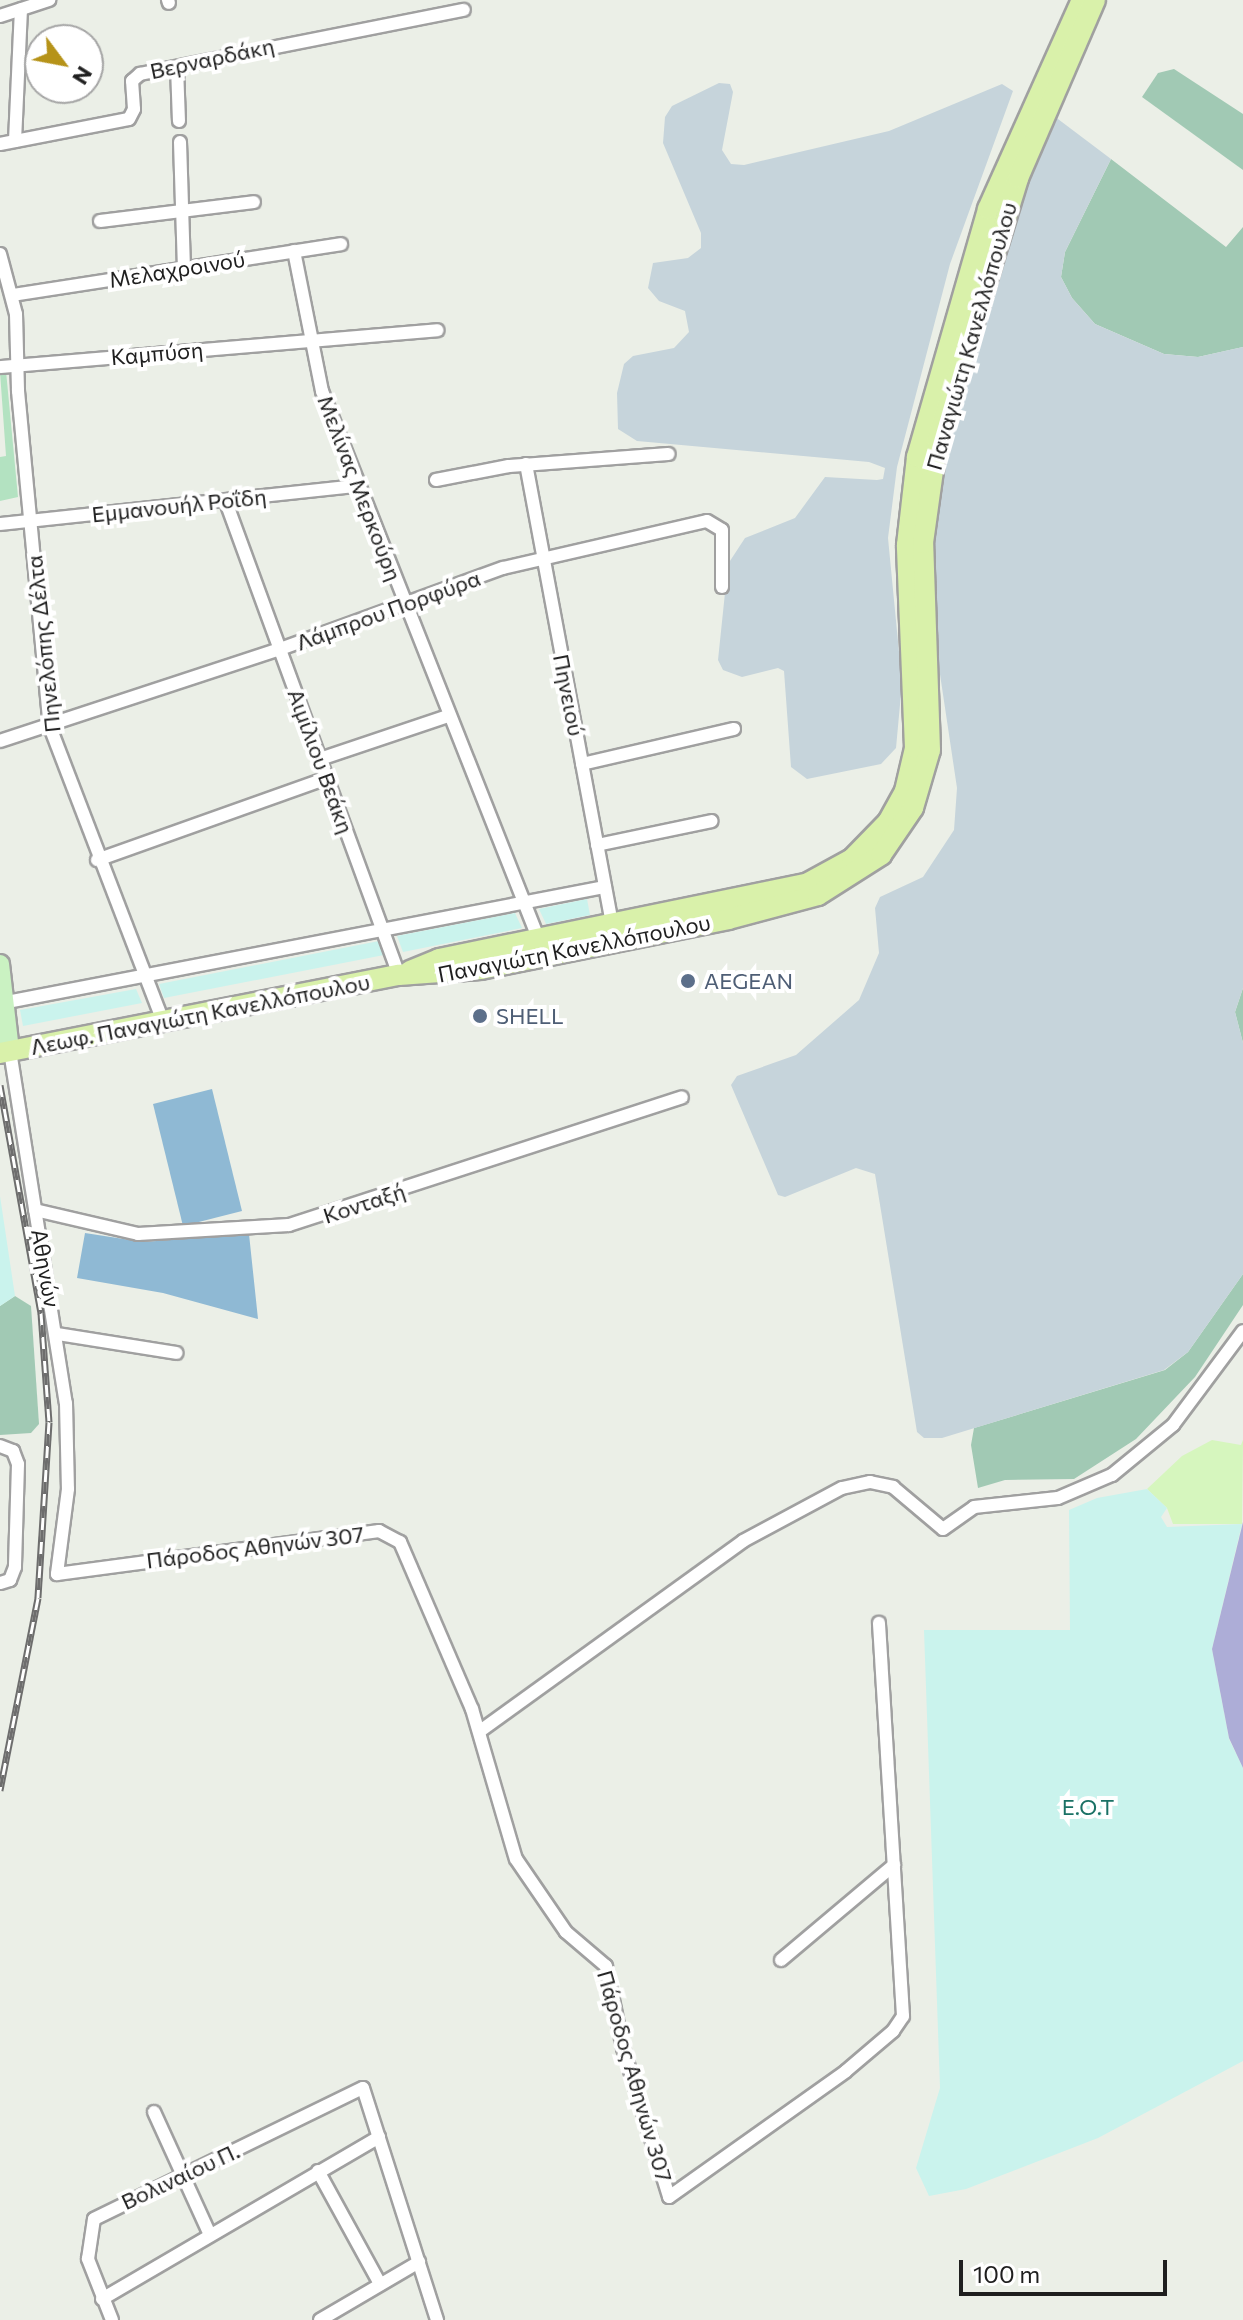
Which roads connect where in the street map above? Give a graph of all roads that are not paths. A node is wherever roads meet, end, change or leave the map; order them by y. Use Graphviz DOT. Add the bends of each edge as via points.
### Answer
graph roads {
  1 [pos="49,0"];
  2 [pos="1082,0"];
  3 [pos="1095,0"];
  4 [pos="21,9"];
  5 [pos="464,10"];
  6 [pos="0,16"];
  7 [pos="177,67"];
  8 [pos="179,121"];
  9 [pos="15,141"];
  10 [pos="180,142"];
  11 [pos="0,144"];
  12 [pos="254,202"];
  13 [pos="182,211"];
  14 [pos="100,221"];
  15 [pos="341,244"];
  16 [pos="294,251"];
  17 [pos="1,263"];
  18 [pos="184,268"];
  19 [pos="13,295"];
  20 [pos="437,330"];
  21 [pos="314,341"];
  22 [pos="17,365"];
  23 [pos="0,367"];
  24 [pos="669,454"];
  25 [pos="526,464"];
  26 [pos="436,480"];
  27 [pos="358,486"];
  28 [pos="226,502"];
  29 [pos="30,519"];
  30 [pos="0,524"];
  31 [pos="543,557"];
  32 [pos="722,587"];
  33 [pos="405,604"];
  34 [pos="280,649"];
  35 [pos="448,716"];
  36 [pos="49,722"];
  37 [pos="734,729"];
  38 [pos="0,741"];
  39 [pos="320,759"];
  40 [pos="582,764"];
  41 [pos="327,778"];
  42 [pos="712,821"];
  43 [pos="597,845"];
  44 [pos="97,860"];
  45 [pos="605,887"];
  46 [pos="521,903"];
  47 [pos="612,925"];
  48 [pos="382,930"];
  49 [pos="539,940"];
  50 [pos="0,964"];
  51 [pos="399,975"];
  52 [pos="143,976"];
  53 [pos="7,1002"];
  54 [pos="163,1021"];
  55 [pos="5,1052"];
  56 [pos="682,1097"];
  57 [pos="35,1210"];
  58 [pos="1243,1331"];
  59 [pos="58,1334"];
  60 [pos="176,1353"];
  61 [pos="0,1446"];
  62 [pos="57,1574"];
  63 [pos="5,1580"];
  64 [pos="879,1623"];
  65 [pos="480,1731"];
  66 [pos="894,1865"];
  67 [pos="781,1960"];
  68 [pos="154,2112"];
  69 [pos="379,2137"];
  70 [pos="318,2171"];
  71 [pos="182,2177"];
  72 [pos="210,2235"];
  73 [pos="419,2262"];
  74 [pos="380,2284"];
  75 [pos="102,2299"];
  76 [pos="112,2320"];
  77 [pos="320,2320"];
  78 [pos="437,2320"];
  1 -- 4 [label="street"];
  2 -- 47 [label="main road, Παναγιώτη Κανελλόπουλου" via="988,209 917,457 907,545 916,738 895,812 861,852 816,880"];
  3 -- 51 [label="main road, Παναγιώτη Κανελλόπουλου" via="1007,207 933,460 923,543 930,750 918,797 897,837 860,873 794,903 481,969"];
  4 -- 6 [label="street"];
  4 -- 9 [label="street"];
  5 -- 7 [label="street, Βερναρδάκη" via="350,28"];
  7 -- 8 [label="street"];
  7 -- 9 [label="street, Βερναρδάκη" via="133,78 129,119"];
  9 -- 11 [label="street, Βερναρδάκη"];
  10 -- 13 [label="street"];
  12 -- 13 [label="street"];
  13 -- 14 [label="street"];
  13 -- 18 [label="street"];
  15 -- 16 [label="street, Μελαχροινού"];
  16 -- 18 [label="street, Μελαχροινού"];
  16 -- 21 [label="street, Μελίνας Μερκούρη"];
  17 -- 19 [label="street, Πηνελόπης Δέλτα"];
  18 -- 19 [label="street, Μελαχροινού"];
  19 -- 22 [label="street, Πηνελόπης Δέλτα"];
  20 -- 21 [label="street, Καμπύση"];
  21 -- 22 [label="street, Καμπύση"];
  21 -- 27 [label="street, Μελίνας Μερκούρη" via="319,384"];
  22 -- 23 [label="street, Καμπύση"];
  22 -- 29 [label="street, Πηνελόπης Δέλτα"];
  24 -- 25 [label="street"];
  25 -- 26 [label="street"];
  25 -- 31 [label="street, Πηνειού"];
  27 -- 28 [label="street, Εμμανουήλ Ροΐδη"];
  27 -- 33 [label="street, Μελίνας Μερκούρη"];
  28 -- 29 [label="street, Εμμανουήλ Ροΐδη"];
  28 -- 34 [label="street, Αιμίλιου Βεάκη"];
  29 -- 30 [label="street, Εμμανουήλ Ροΐδη"];
  29 -- 36 [label="street, Πηνελόπης Δέλτα"];
  31 -- 32 [label="street, Λάμπρου Πορφύρα" via="713,521 722,530"];
  31 -- 33 [label="street, Λάμπρου Πορφύρα"];
  31 -- 40 [label="street, Πηνειού"];
  33 -- 34 [label="street, Λάμπρου Πορφύρα"];
  33 -- 35 [label="street, Μελίνας Μερκούρη"];
  34 -- 36 [label="street, Λάμπρου Πορφύρα"];
  34 -- 39 [label="street, Αιμίλιου Βεάκη"];
  35 -- 39 [label="street"];
  35 -- 46 [label="street, Μελίνας Μερκούρη"];
  36 -- 38 [label="street, Λάμπρου Πορφύρα"];
  36 -- 44 [label="street, Πηνελόπης Δέλτα"];
  37 -- 40 [label="street"];
  39 -- 41 [label="street, Αιμίλιου Βεάκη"];
  40 -- 43 [label="street, Πηνειού"];
  41 -- 44 [label="street"];
  41 -- 48 [label="street, Αιμίλιου Βεάκη"];
  42 -- 43 [label="street"];
  43 -- 45 [label="street, Πηνειού"];
  44 -- 52 [label="street, Πηνελόπης Δέλτα"];
  45 -- 46 [label="street"];
  45 -- 47 [label="street, Πηνειού"];
  46 -- 48 [label="street"];
  46 -- 49 [label="street, Μελίνας Μερκούρη"];
  47 -- 49 [label="main road, Παναγιώτη Κανελλόπουλου"];
  48 -- 51 [label="street, Αιμίλιου Βεάκη"];
  48 -- 52 [label="street"];
  49 -- 51 [label="main road, Παναγιώτη Κανελλόπουλου" via="439,959"];
  50 -- 53 [label="street, Αθηνών"];
  51 -- 54 [label="main road, Λεωφ. Παναγιώτη Κανελλόπουλου"];
  52 -- 53 [label="street"];
  52 -- 54 [label="street, Πηνελόπης Δέλτα"];
  53 -- 55 [label="street, Αθηνών"];
  54 -- 55 [label="main road, Λεωφ. Παναγιώτη Κανελλόπουλου"];
  55 -- 57 [label="street, Αθηνών"];
  56 -- 57 [label="street, Κονταξή" via="289,1225 138,1234"];
  57 -- 59 [label="street, Αθηνών"];
  58 -- 65 [label="street" via="1179,1418 1126,1467 1059,1497 974,1507 943,1529 893,1487 870,1482 842,1488 743,1541"];
  59 -- 60 [label="street"];
  59 -- 62 [label="street, Αθηνών" via="69,1456"];
  61 -- 63 [label="street" via="13,1451 18,1467"];
  62 -- 65 [label="street, Πάροδος Αθηνών 307" via="387,1532 400,1542"];
  64 -- 66 [label="street" via="880,1707"];
  65 -- 66 [label="street, Πάροδος Αθηνών 307" via="516,1859 566,1932 607,1970 623,2048 669,2197 803,2104 899,2023 903,2006"];
  66 -- 67 [label="street"];
  68 -- 71 [label="street"];
  69 -- 70 [label="street"];
  69 -- 71 [label="street, Βολιναίου Π." via="363,2088"];
  69 -- 73 [label="street"];
  70 -- 72 [label="street"];
  70 -- 74 [label="street"];
  71 -- 72 [label="street"];
  71 -- 75 [label="street, Βολιναίου Π." via="120,2202 91,2222 87,2254"];
  72 -- 75 [label="street"];
  73 -- 74 [label="street"];
  73 -- 78 [label="street"];
  74 -- 77 [label="street"];
  75 -- 76 [label="street, Βολιναίου Π."];
}
